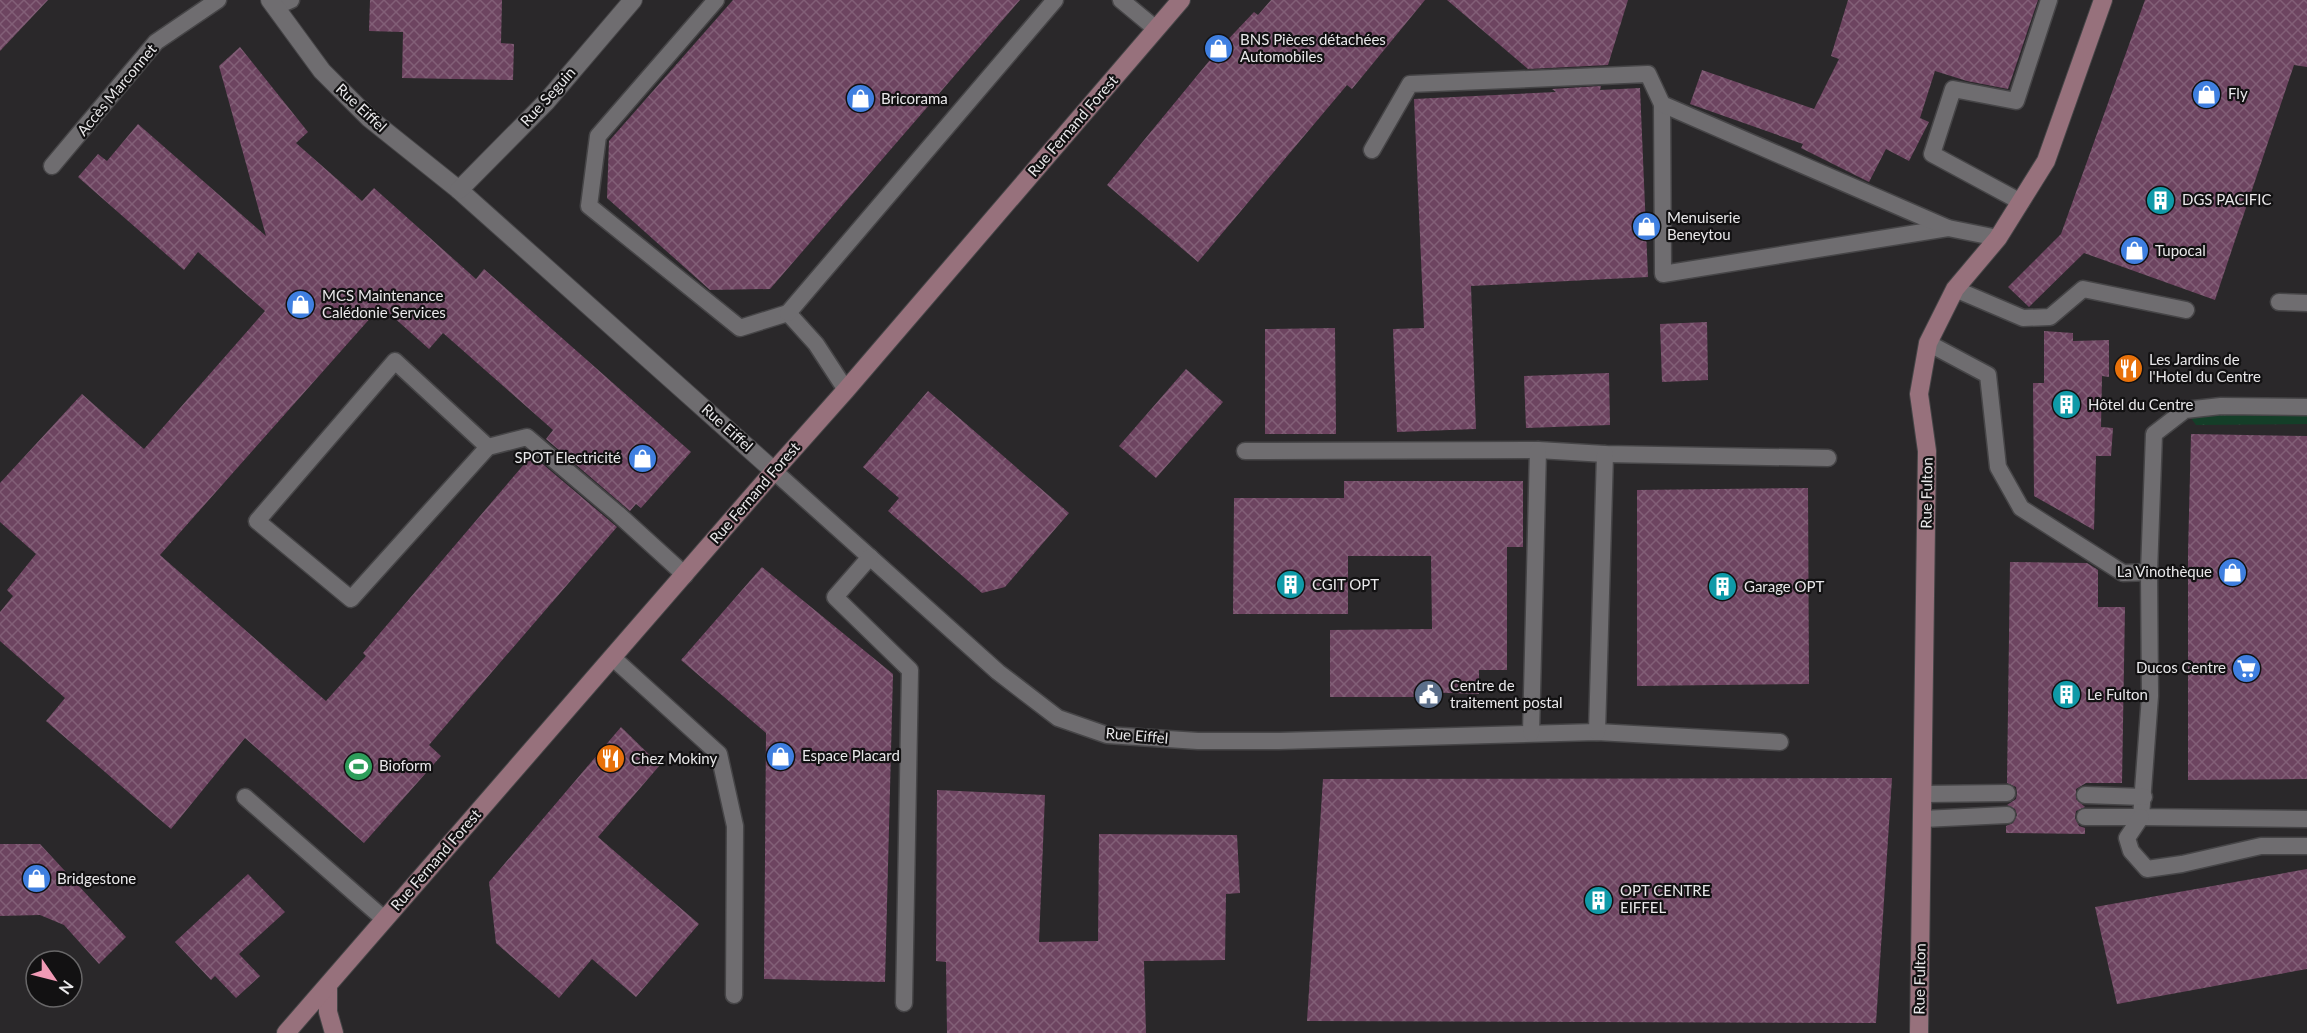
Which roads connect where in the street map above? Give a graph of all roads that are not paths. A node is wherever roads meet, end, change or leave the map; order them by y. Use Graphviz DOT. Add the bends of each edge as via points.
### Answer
graph roads {
  1 [pos="218,0"];
  2 [pos="633,0"];
  3 [pos="716,0"];
  4 [pos="1056,0"];
  5 [pos="1121,0"];
  6 [pos="1181,0"];
  7 [pos="2049,0"];
  8 [pos="2103,0"];
  9 [pos="279,2"];
  10 [pos="1156,29"];
  11 [pos="1662,104"];
  12 [pos="1372,150"];
  13 [pos="52,166"];
  14 [pos="459,190"];
  15 [pos="2020,202"];
  16 [pos="1948,228"];
  17 [pos="1998,238"];
  18 [pos="1955,289"];
  19 [pos="2279,302"];
  20 [pos="2307,303"];
  21 [pos="2186,310"];
  22 [pos="788,312"];
  23 [pos="1928,343"];
  24 [pos="846,390"];
  25 [pos="2307,407"];
  26 [pos="488,447"];
  27 [pos="1538,450"];
  28 [pos="1245,451"];
  29 [pos="1605,454"];
  30 [pos="1828,458"];
  31 [pos="774,471"];
  32 [pos="870,557"];
  33 [pos="2150,572"];
  34 [pos="685,574"];
  35 [pos="612,657"];
  36 [pos="1597,732"];
  37 [pos="1531,734"];
  38 [pos="1780,742"];
  39 [pos="2007,793"];
  40 [pos="1924,794"];
  41 [pos="2085,795"];
  42 [pos="245,797"];
  43 [pos="2144,797"];
  44 [pos="2007,816"];
  45 [pos="2141,817"];
  46 [pos="2085,818"];
  47 [pos="1923,819"];
  48 [pos="2307,819"];
  49 [pos="2307,846"];
  50 [pos="384,919"];
  51 [pos="327,986"];
  52 [pos="734,995"];
  53 [pos="904,1003"];
  54 [pos="286,1033"];
  55 [pos="334,1033"];
  56 [pos="1918,1033"];
  1 -- 13 [label="lane, Accès Marconnet" via="156,42"];
  2 -- 14 [label="street, Rue Seguin" via="546,102"];
  3 -- 22 [label="lane" via="598,136 588,206 740,328"];
  4 -- 22 [label="lane"];
  5 -- 10 [label="lane"];
  6 -- 10 [label="street, Rue Fernand Forest"];
  7 -- 15 [label="lane" via="2016,101 1953,89 1932,154"];
  8 -- 15 [label="street, Rue Fulton" via="2046,161"];
  9 -- 14 [label="street, Rue Eiffel" via="330,79 369,118"];
  10 -- 24 [label="street, Rue Fernand Forest"];
  11 -- 12 [label="lane" via="1648,74 1410,84"];
  11 -- 16 [label="lane"];
  11 -- 16 [label="lane" via="1663,274"];
  14 -- 31 [label="street, Rue Eiffel"];
  15 -- 17 [label="street, Rue Fulton"];
  16 -- 17 [label="lane"];
  17 -- 18 [label="street, Rue Fulton"];
  18 -- 21 [label="lane" via="2023,318 2050,317 2083,289"];
  18 -- 23 [label="street, Rue Fulton"];
  19 -- 20 [label="lane"];
  22 -- 24 [label="lane" via="816,344"];
  23 -- 33 [label="lane" via="1988,375 1998,467 2021,508 2123,573"];
  23 -- 40 [label="street, Rue Fulton" via="1919,394 1927,450"];
  24 -- 31 [label="street, Rue Fernand Forest"];
  25 -- 33 [label="lane" via="2221,406 2185,410 2154,434"];
  26 -- 26 [label="lane" via="395,361 257,521 351,599"];
  26 -- 34 [label="lane" via="526,437"];
  27 -- 28 [label="lane"];
  27 -- 29 [label="lane"];
  27 -- 37 [label="lane"];
  29 -- 30 [label="lane"];
  29 -- 36 [label="lane"];
  31 -- 32 [label="lane, Rue Eiffel"];
  31 -- 34 [label="street, Rue Fernand Forest"];
  32 -- 37 [label="lane, Rue Eiffel" via="998,672 1058,718 1107,735 1279,741"];
  32 -- 53 [label="lane" via="835,597 910,670"];
  33 -- 43 [label="lane" via="2151,696"];
  34 -- 35 [label="street, Rue Fernand Forest"];
  35 -- 50 [label="street, Rue Fernand Forest"];
  35 -- 52 [label="lane" via="719,754 735,826"];
  36 -- 37 [label="lane, Rue Eiffel"];
  36 -- 38 [label="lane, Rue Eiffel"];
  39 -- 40 [label="lane"];
  40 -- 47 [label="street, Rue Fulton"];
  41 -- 43 [label="lane"];
  42 -- 50 [label="lane"];
  43 -- 45 [label="lane"];
  44 -- 47 [label="lane"];
  45 -- 46 [label="lane"];
  45 -- 48 [label="lane"];
  45 -- 49 [label="lane" via="2127,837 2131,851 2147,869 2262,846"];
  47 -- 56 [label="street, Rue Fulton"];
  50 -- 51 [label="street, Rue Fernand Forest"];
  51 -- 54 [label="street, Rue Fernand Forest"];
  51 -- 55 [label="street"];
}
